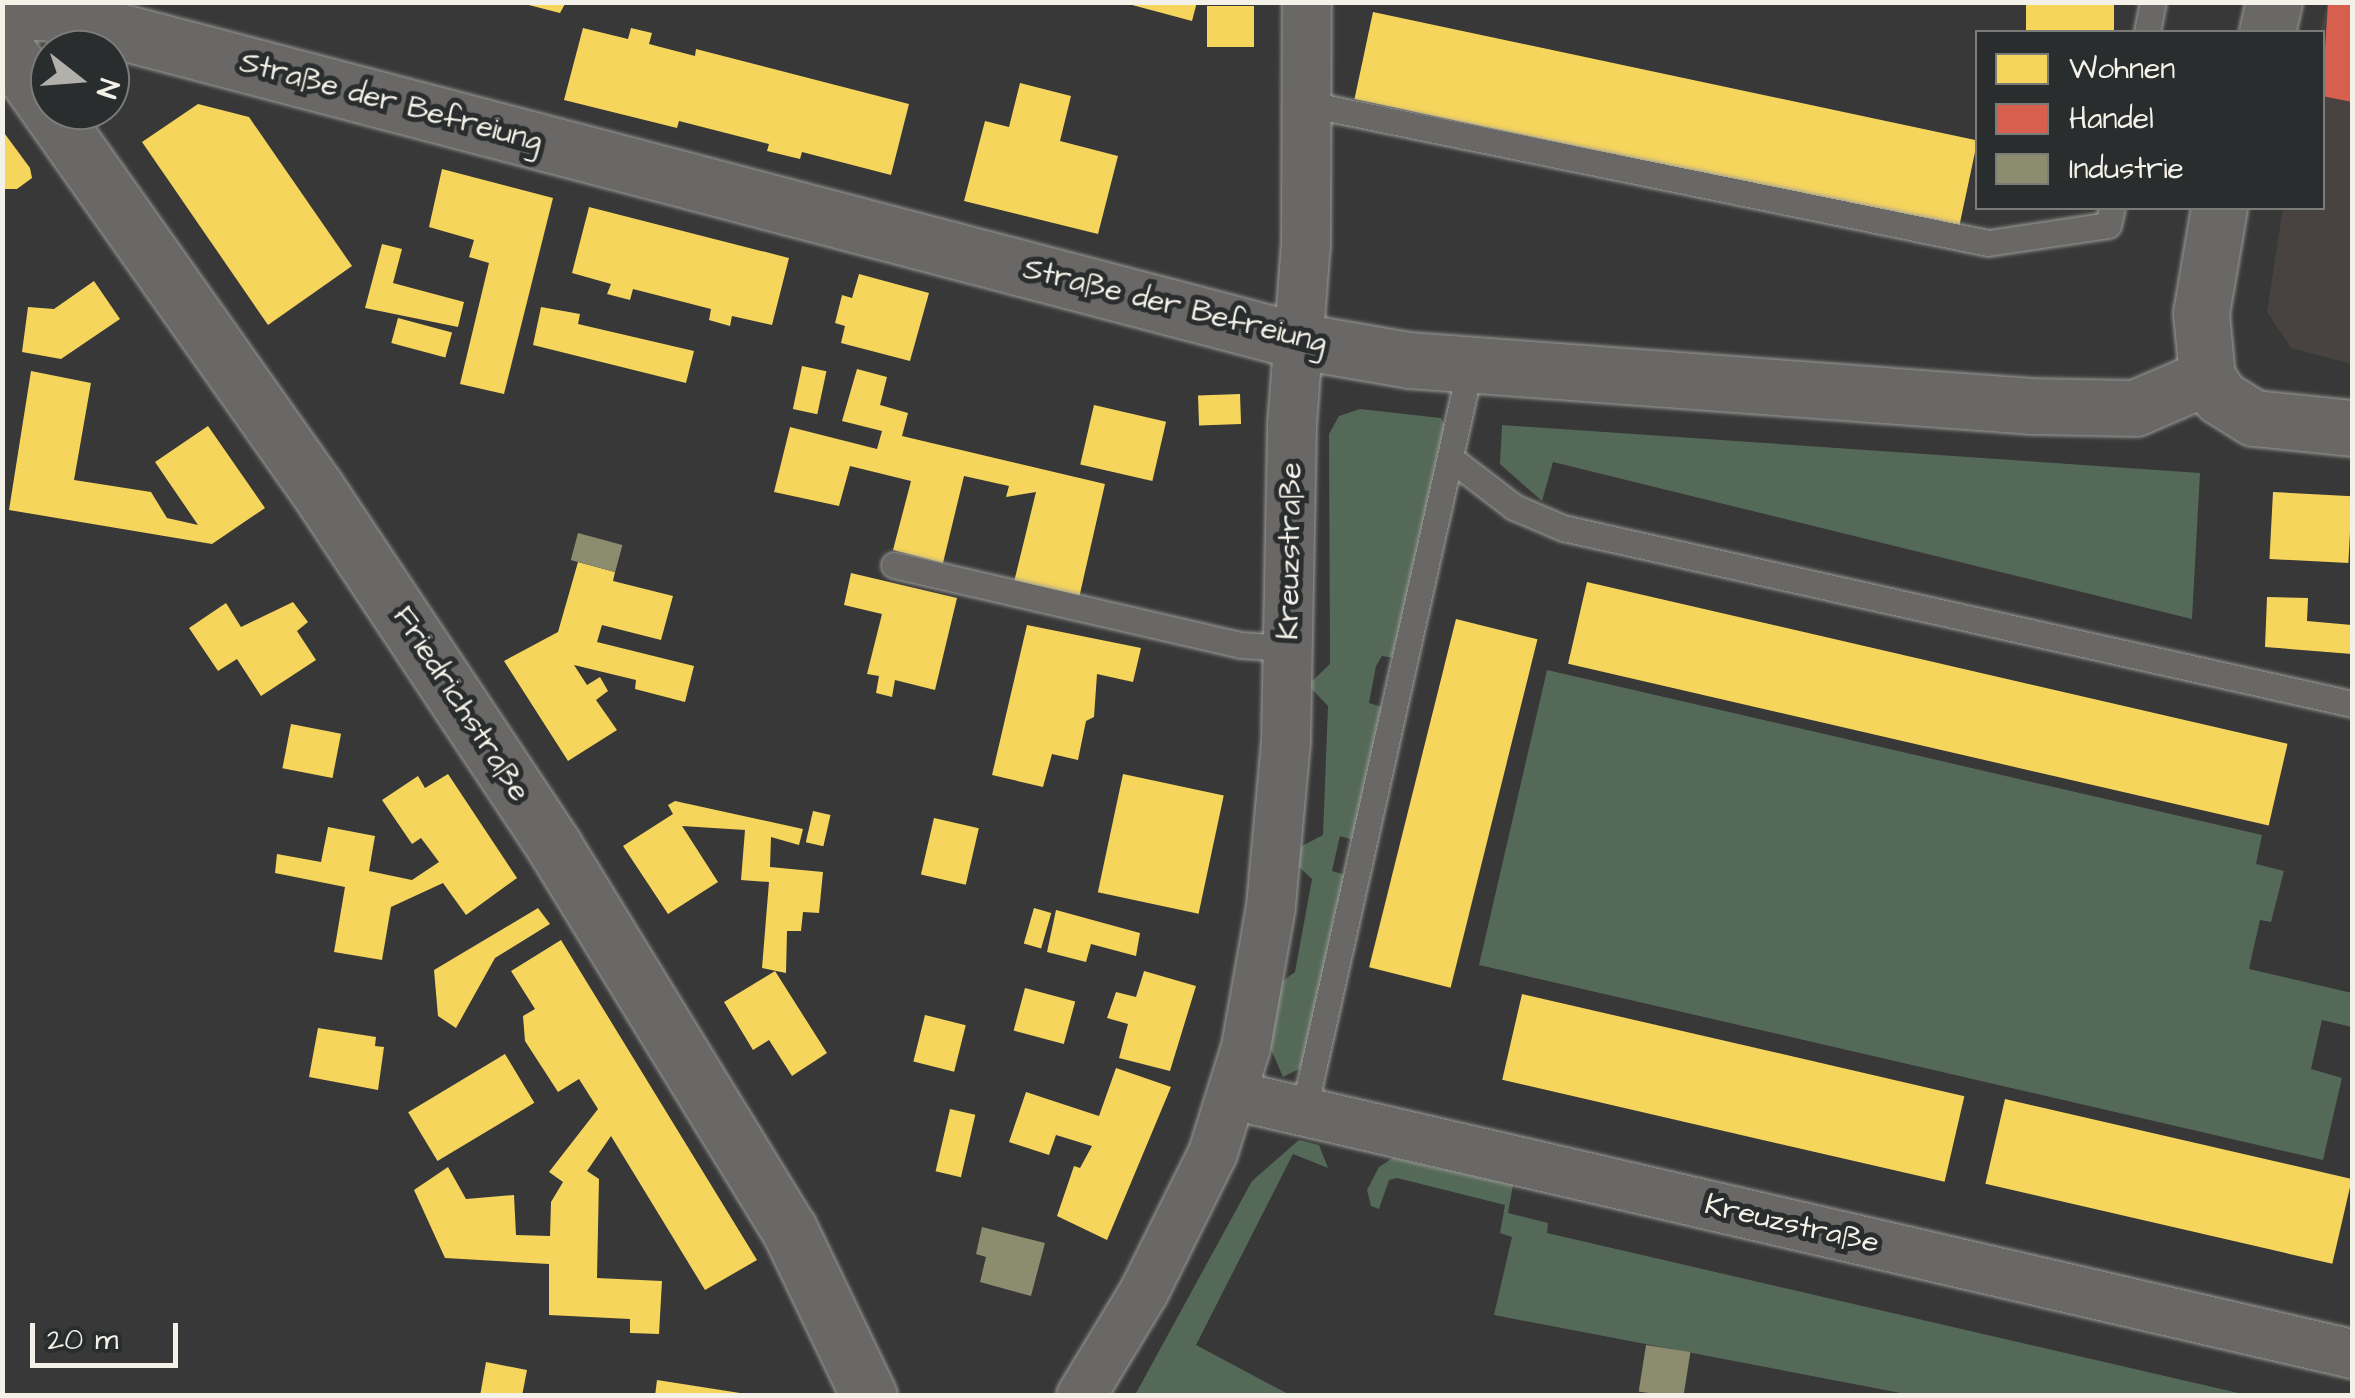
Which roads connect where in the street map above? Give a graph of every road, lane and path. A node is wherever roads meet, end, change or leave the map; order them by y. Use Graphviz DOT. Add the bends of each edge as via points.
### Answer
graph roads {
  1 [pos="1307,2"];
  2 [pos="2153,2"];
  3 [pos="2274,2"];
  4 [pos="2,13"];
  5 [pos="2146,30"];
  6 [pos="2267,30"];
  7 [pos="2,43"];
  8 [pos="1308,104"];
  9 [pos="2112,210"];
  10 [pos="2216,210"];
  11 [pos="1299,341"];
  12 [pos="1470,366"];
  13 [pos="2207,376"];
  14 [pos="2352,428"];
  15 [pos="1454,461"];
  16 [pos="894,565"];
  17 [pos="1288,648"];
  18 [pos="2352,704"];
  19 [pos="1232,1096"];
  20 [pos="1303,1114"];
  21 [pos="2352,1354"];
  22 [pos="869,1396"];
  23 [pos="1080,1396"];
  1 -- 8 [label="street, Kreuzstraße"];
  2 -- 5 [label="lane"];
  3 -- 6 [label="street"];
  4 -- 11 [label="street, Straße der Befreiung" via="46,12"];
  7 -- 22 [label="street, Friedrichstraße" via="317,489 554,846 789,1228"];
  8 -- 9 [label="lane" via="1988,243 2108,225"];
  8 -- 11 [label="street, Kreuzstraße"];
  10 -- 13 [label="street" via="2201,313"];
  11 -- 12 [label="street, Straße der Befreiung"];
  11 -- 17 [label="street, Kreuzstraße"];
  12 -- 13 [label="street, Straße der Befreiung" via="2135,408"];
  12 -- 15 [label="lane"];
  13 -- 14 [label="street" via="2220,397 2254,418"];
  15 -- 18 [label="lane" via="1514,507 1564,528"];
  15 -- 20 [label="lane"];
  16 -- 17 [label="lane" via="1240,645"];
  17 -- 19 [label="street, Kreuzstraße" via="1272,906"];
  19 -- 20 [label="street, Kreuzstraße"];
  19 -- 23 [label="street, Kreuzstraße" via="1188,1208"];
  20 -- 21 [label="street, Kreuzstraße"];
}
